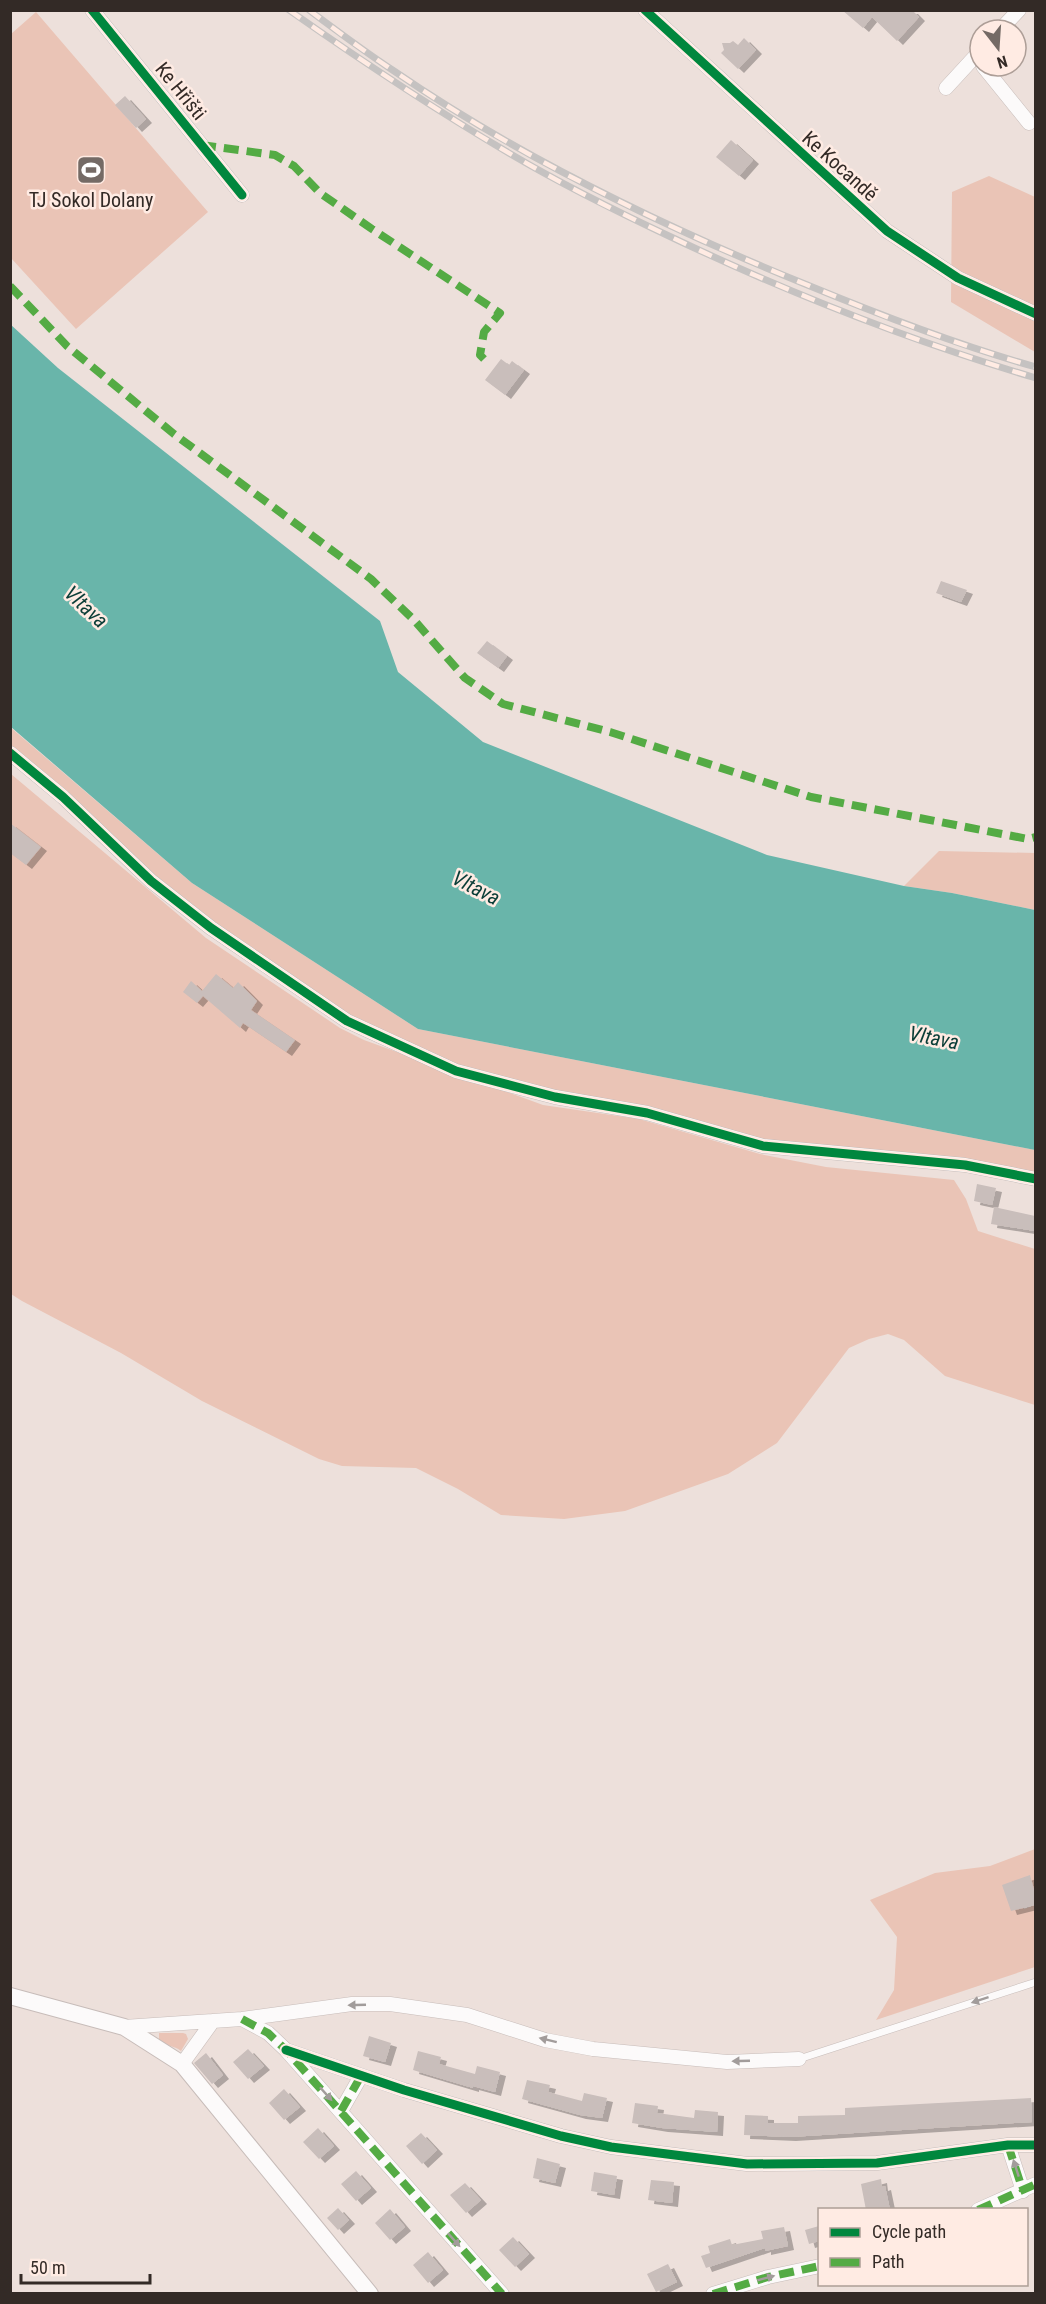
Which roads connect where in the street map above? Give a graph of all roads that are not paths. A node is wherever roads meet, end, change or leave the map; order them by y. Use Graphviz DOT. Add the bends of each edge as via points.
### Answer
graph roads {
  1 [pos="92,10"];
  2 [pos="645,10"];
  3 [pos="968,69"];
  4 [pos="995,78"];
  5 [pos="946,88"];
  6 [pos="1029,123"];
  7 [pos="242,195"];
  8 [pos="1035,314"];
  9 [pos="10,753"];
  10 [pos="1035,1179"];
  11 [pos="1035,1982"];
  12 [pos="10,1996"];
  13 [pos="242,2019"];
  14 [pos="213,2021"];
  15 [pos="124,2027"];
  16 [pos="286,2050"];
  17 [pos="800,2059"];
  18 [pos="182,2064"];
  19 [pos="361,2076"];
  20 [pos="341,2111"];
  21 [pos="1008,2145"];
  22 [pos="1035,2145"];
  23 [pos="1029,2187"];
  24 [pos="982,2208"];
  25 [pos="818,2266"];
  26 [pos="370,2294"];
  27 [pos="502,2294"];
  28 [pos="713,2294"];
  1 -- 7 [label="street, Ke Hřišti"];
  2 -- 8 [label="street, Ke Kocandě" via="887,231 958,278"];
  3 -- 5 [label="street"];
  4 -- 6 [label="street"];
  9 -- 10 [label="street" via="152,881 211,928 347,1021 456,1071 555,1097 647,1113 763,1146 965,1165"];
  11 -- 17 [label="lane, one-way"];
  12 -- 15 [label="street"];
  13 -- 14 [label="street"];
  13 -- 16 [label="street" via="268,2033"];
  17 -- 13 [label="street, one-way" via="727,2062 593,2049 545,2040 467,2014 390,2004 351,2004"];
  14 -- 15 [label="street"];
  14 -- 18 [label="street"];
  15 -- 18 [label="street"];
  16 -- 19 [label="street"];
  16 -- 20 [label="street, one-way"];
  18 -- 26 [label="street"];
  19 -- 20 [label="street"];
  19 -- 21 [label="street" via="610,2147 747,2164 878,2163"];
  20 -- 27 [label="street, one-way"];
  21 -- 22 [label="street"];
  23 -- 21 [label="street, one-way"];
  23 -- 24 [label="street"];
  28 -- 25 [label="street, one-way"];
}
